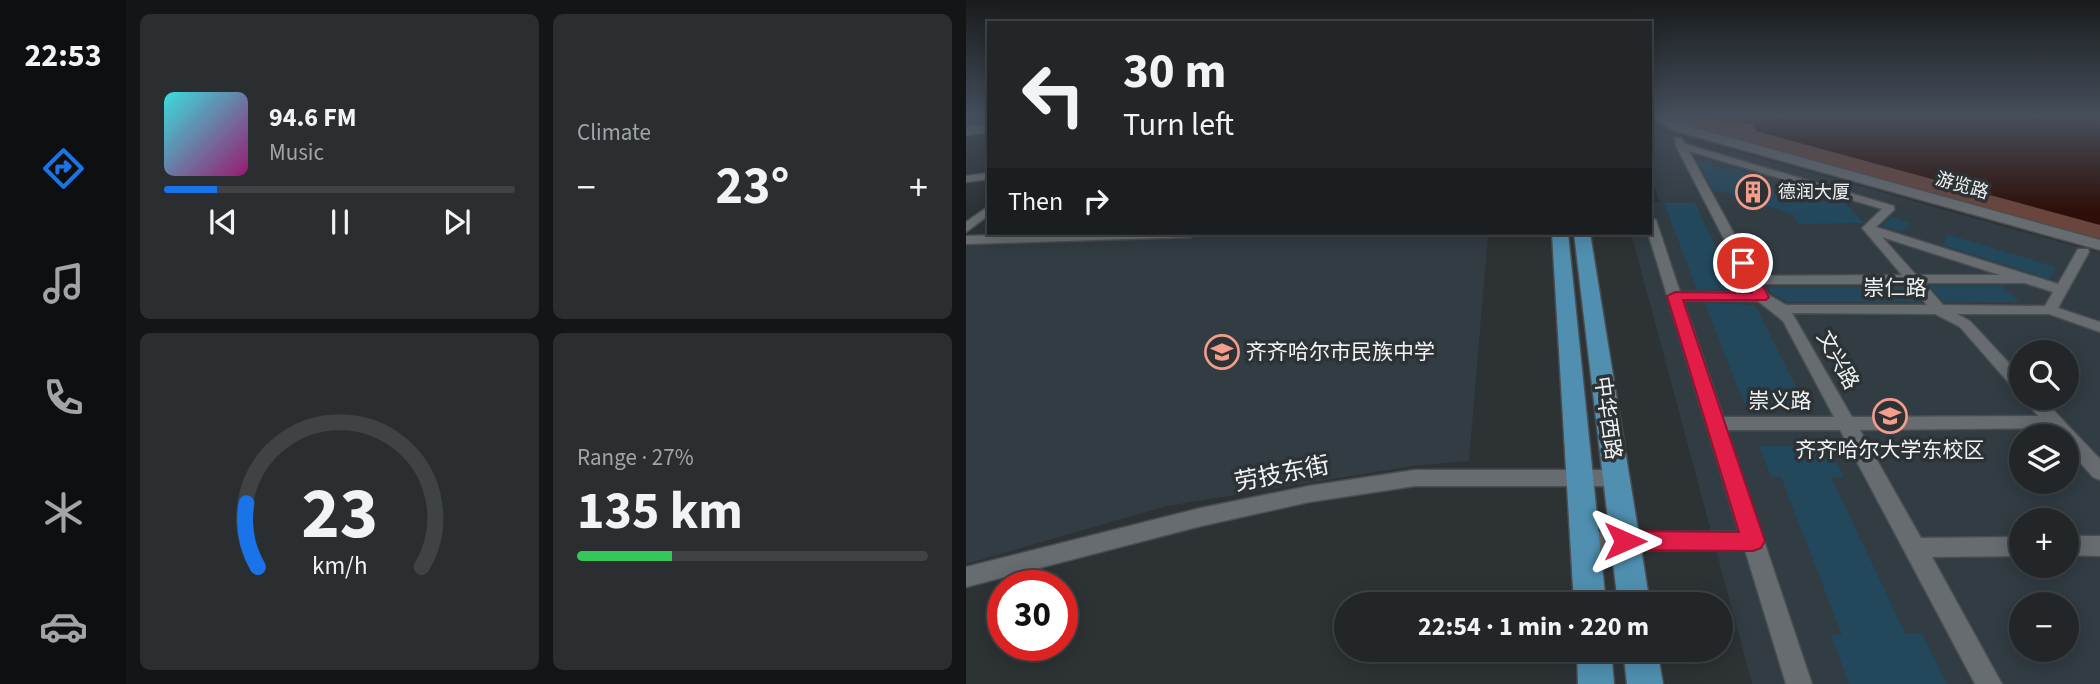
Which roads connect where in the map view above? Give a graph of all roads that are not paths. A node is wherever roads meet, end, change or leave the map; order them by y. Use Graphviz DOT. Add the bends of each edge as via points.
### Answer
graph roads {
  1 [pos="1682,148"];
  2 [pos="1695,148"];
  3 [pos="1752,148"];
  4 [pos="987,176"];
  5 [pos="966,179"];
  6 [pos="987,211"];
  7 [pos="1652,226"];
  8 [pos="966,228"];
  9 [pos="1868,228"];
  10 [pos="1043,235"];
  11 [pos="1560,235"];
  12 [pos="1582,235"];
  13 [pos="966,240"];
  14 [pos="2100,245"];
  15 [pos="2084,251"];
  16 [pos="1913,279"];
  17 [pos="2025,279"];
  18 [pos="1752,280"];
  19 [pos="2061,290"];
  20 [pos="1675,296"];
  21 [pos="1761,297"];
  22 [pos="1939,310"];
  23 [pos="2050,310"];
  24 [pos="2100,327"];
  25 [pos="2009,373"];
  26 [pos="2043,410"];
  27 [pos="1716,424"];
  28 [pos="1847,424"];
  29 [pos="2056,424"];
  30 [pos="2009,429"];
  31 [pos="2079,449"];
  32 [pos="2100,472"];
  33 [pos="1580,478"];
  34 [pos="1616,478"];
  35 [pos="1585,541"];
  36 [pos="1625,541"];
  37 [pos="1753,541"];
  38 [pos="2079,546"];
  39 [pos="2100,546"];
  40 [pos="2009,547"];
  41 [pos="1914,548"];
  42 [pos="966,577"];
  43 [pos="1589,592"];
  44 [pos="1632,592"];
  45 [pos="1595,662"];
  46 [pos="1642,662"];
  47 [pos="1596,684"];
  48 [pos="1645,684"];
  49 [pos="1799,684"];
  50 [pos="1989,684"];
  1 -- 18 [label="street, 文兴路"];
  2 -- 9 [label="street, 文兴路" via="1890,208"];
  3 -- 14 [label="street, 游览路"];
  4 -- 5 [label="street"];
  6 -- 8 [label="street"];
  7 -- 20 [label="street"];
  9 -- 16 [label="street"];
  9 -- 17 [label="street"];
  10 -- 13 [label="street"];
  11 -- 33 [label="main road, 中华西路"];
  12 -- 34 [label="main road, 中华西路"];
  15 -- 19 [label="street"];
  16 -- 17 [label="street"];
  16 -- 18 [label="street"];
  16 -- 22 [label="street"];
  17 -- 19 [label="street"];
  18 -- 21 [label="street, 文兴路"];
  19 -- 23 [label="street"];
  20 -- 21 [label="street, 崇仁路"];
  20 -- 27 [label="street"];
  21 -- 22 [label="street, 崇仁路" via="1783,309"];
  21 -- 28 [label="street, 文兴路" via="1789,318"];
  22 -- 23 [label="street, 崇仁路"];
  22 -- 25 [label="street" via="1965,324"];
  23 -- 24 [label="street, 崇仁路"];
  26 -- 29 [label="street"];
  27 -- 28 [label="street, 崇义路"];
  27 -- 37 [label="street"];
  28 -- 30 [label="street, 崇义路"];
  28 -- 41 [label="street, 文兴路"];
  31 -- 32 [label="street"];
  33 -- 34 [label="street, 劳技东街"];
  33 -- 35 [label="main road, 中华西路"];
  33 -- 42 [label="street, 劳技东街" via="1415,478 1309,494"];
  34 -- 36 [label="main road, 中华西路"];
  35 -- 36 [label="street"];
  35 -- 43 [label="main road, 中华西路"];
  36 -- 37 [label="street"];
  36 -- 44 [label="main road, 中华西路"];
  37 -- 49 [label="street"];
  38 -- 39 [label="street"];
  40 -- 41 [label="street"];
  41 -- 50 [label="street, 文兴路"];
  45 -- 47 [label="main road"];
  46 -- 48 [label="main road"];
}
